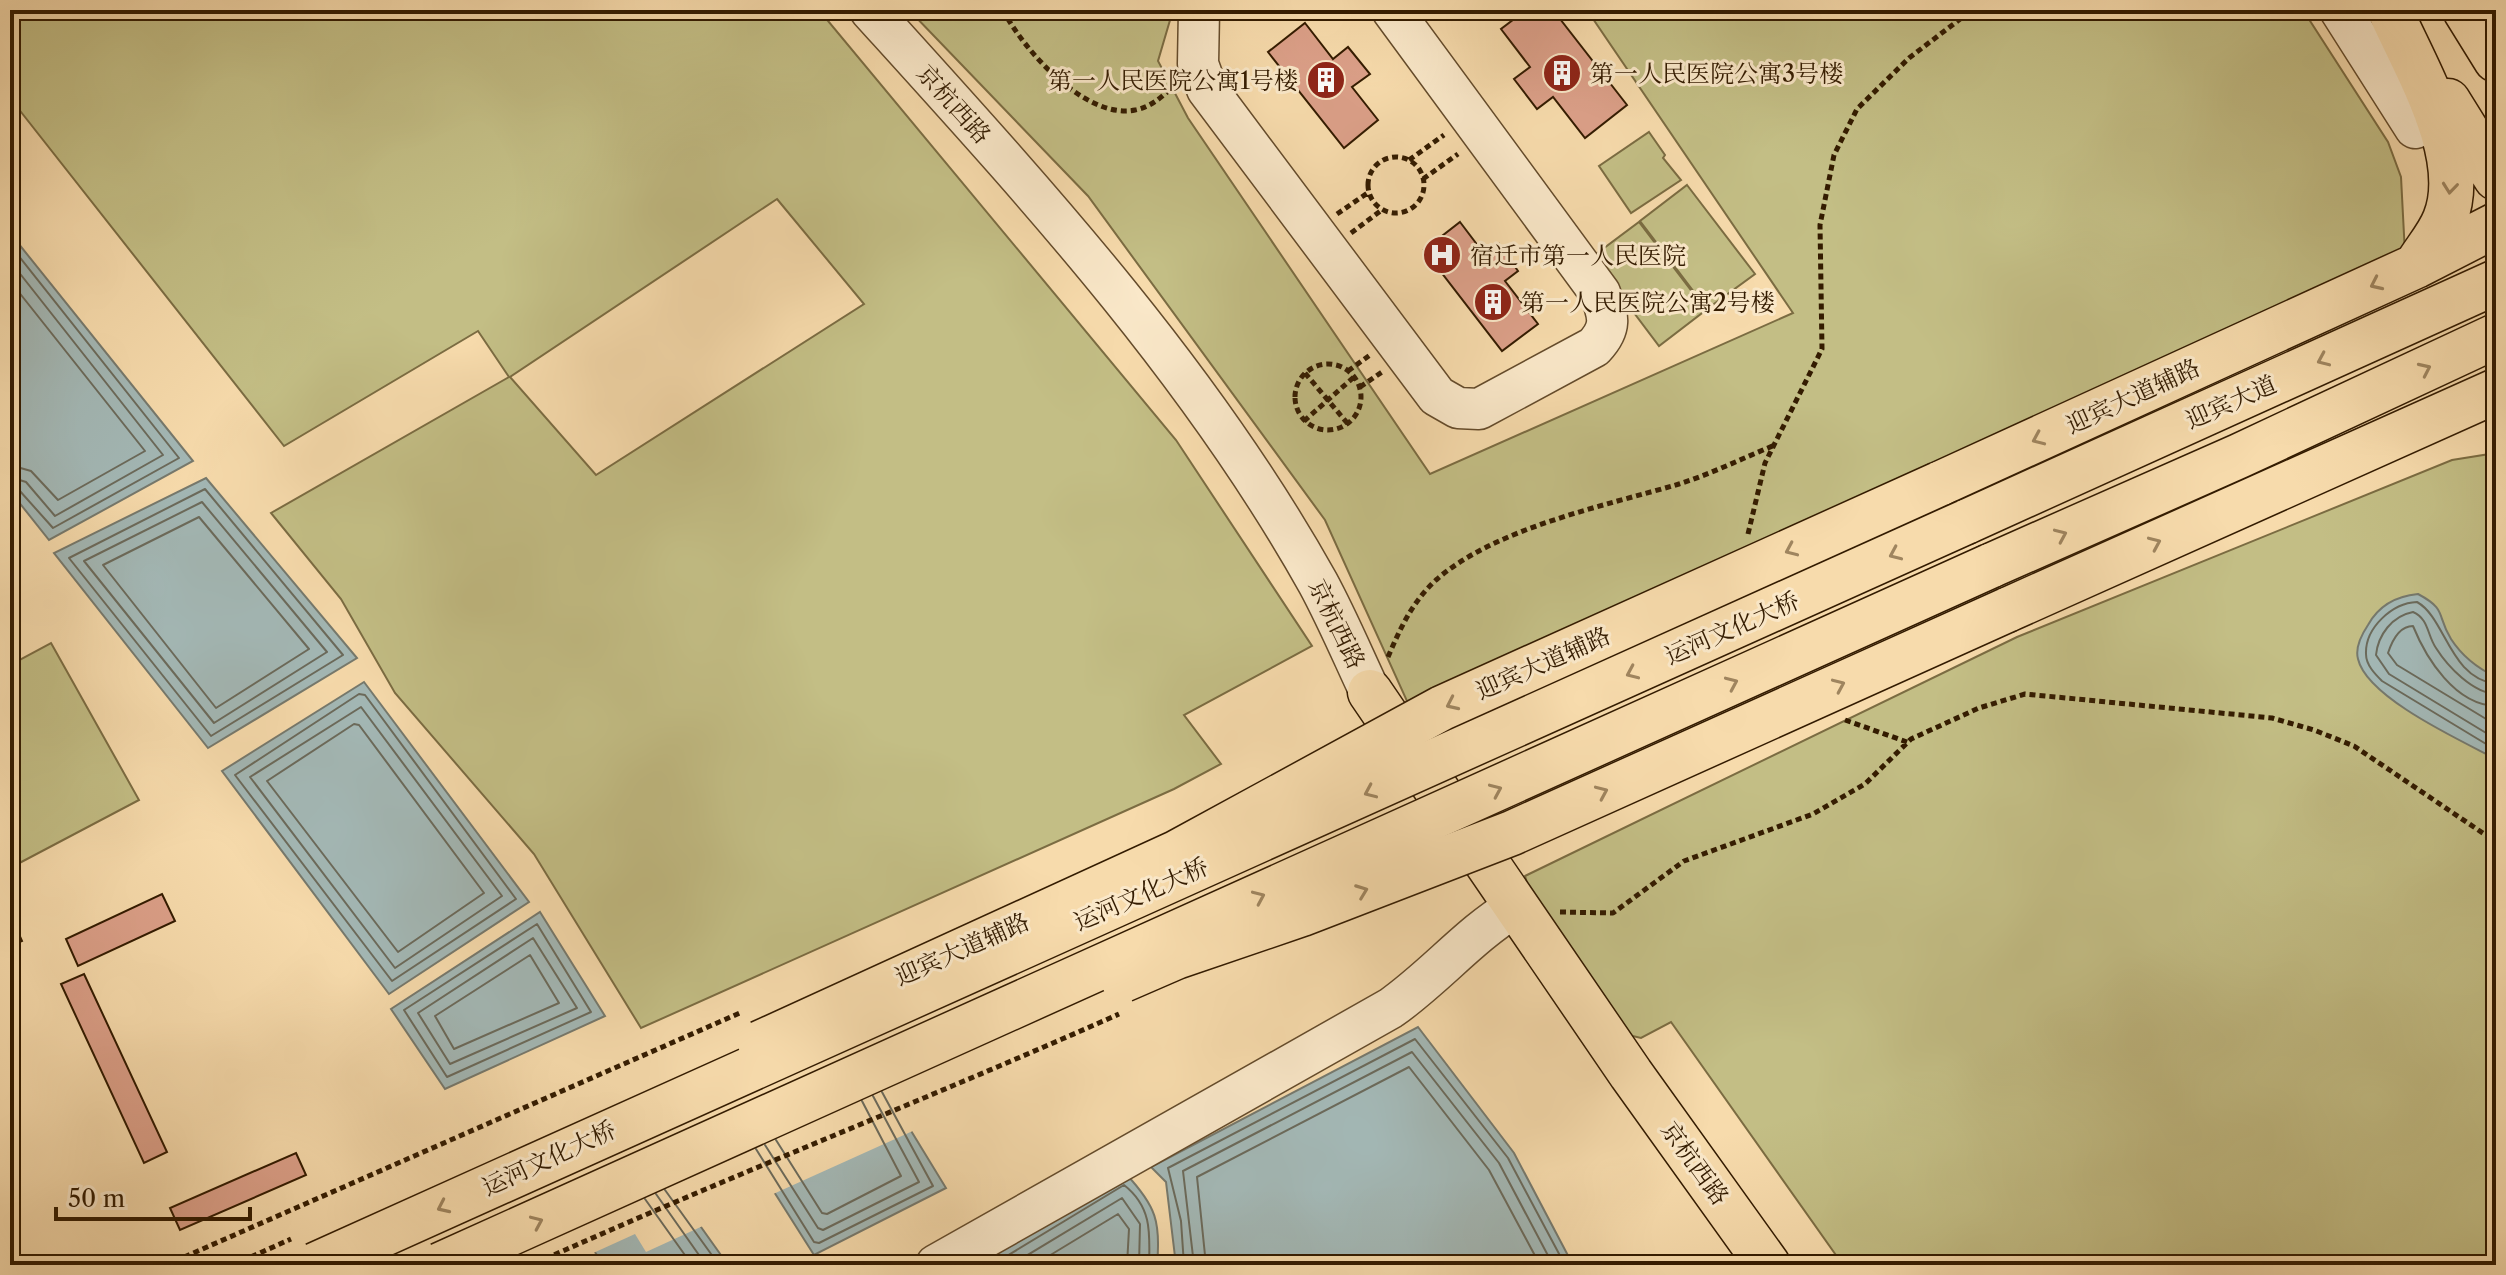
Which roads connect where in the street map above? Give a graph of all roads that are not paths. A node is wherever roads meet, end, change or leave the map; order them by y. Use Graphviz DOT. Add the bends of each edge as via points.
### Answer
graph roads {
  1 [pos="870,10"];
  2 [pos="1199,10"];
  3 [pos="1392,10"];
  4 [pos="2340,10"];
  5 [pos="2391,10"];
  6 [pos="2465,10"];
  7 [pos="2472,10"];
  8 [pos="2496,41"];
  9 [pos="2496,60"];
  10 [pos="2415,128"];
  11 [pos="2496,178"];
  12 [pos="2496,225"];
  13 [pos="2416,266"];
  14 [pos="2496,282"];
  15 [pos="2496,336"];
  16 [pos="2496,391"];
  17 [pos="2496,404"];
  18 [pos="2452,411"];
  19 [pos="1966,522"];
  20 [pos="1370,692"];
  21 [pos="1515,907"];
  22 [pos="606,1132"];
  23 [pos="639,1177"];
  24 [pos="315,1265"];
  25 [pos="440,1265"];
  26 [pos="936,1265"];
  27 [pos="1768,1265"];
  1 -- 20 [label="street, 京杭西路" via="1096,266 1236,450 1319,584"];
  2 -- 3 [label="street" via="1201,71 1207,89 1437,396 1458,408 1479,409 1594,347 1607,333 1610,317 1600,293"];
  4 -- 10 [label="street"];
  5 -- 11 [label="main road"];
  5 -- 13 [label="main road, one-way" via="2446,138 2452,178 2446,218"];
  6 -- 9 [label="main road"];
  7 -- 8 [label="main road"];
  12 -- 13 [label="main road, 迎宾大道辅路"];
  13 -- 22 [label="main road, 迎宾大道辅路, one-way, bridge" via="1442,708 1176,853 831,1008 665,1090"];
  14 -- 19 [label="main road, 迎宾大道, one-way"];
  23 -- 15 [label="main road, 运河文化大桥, one-way, bridge"];
  16 -- 18 [label="main road"];
  17 -- 18 [label="main road"];
  23 -- 18 [label="main road, one-way, bridge" via="755,1138 1176,957 1512,833"];
  19 -- 22 [label="main road, 运河文化大桥, one-way, bridge"];
  20 -- 21 [label="main road, 京杭西路"];
  21 -- 26 [label="street" via="1485,925 1429,981 1391,1008"];
  21 -- 27 [label="main road, 京杭西路"];
  22 -- 24 [label="main road, 运河文化大桥, one-way, bridge"];
  25 -- 23 [label="main road, 运河文化大桥, one-way, bridge"];
}
